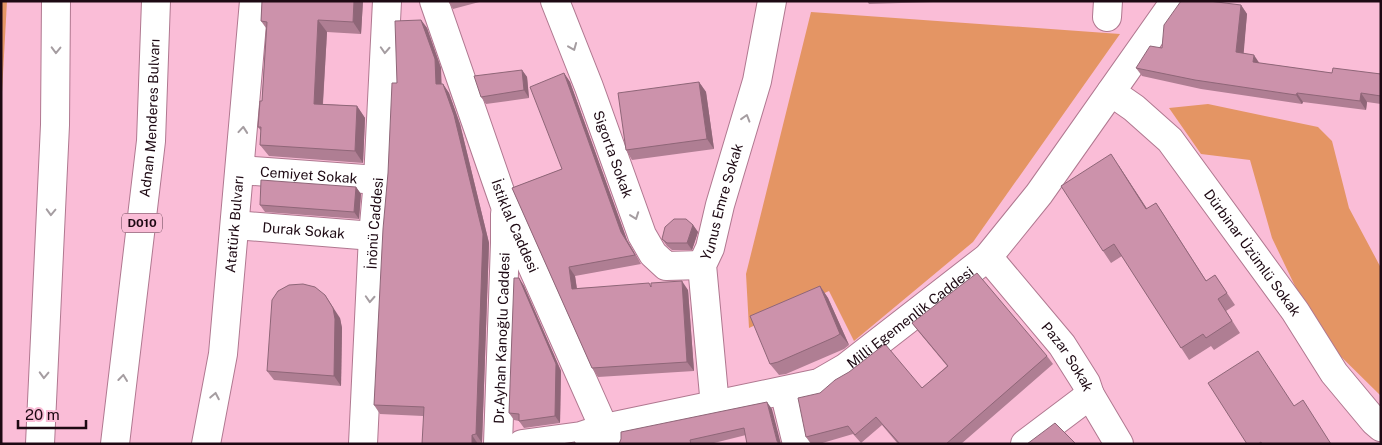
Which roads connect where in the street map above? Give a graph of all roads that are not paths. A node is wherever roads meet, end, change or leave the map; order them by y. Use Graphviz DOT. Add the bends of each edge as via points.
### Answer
graph roads {
  1 [pos="56,1"];
  2 [pos="156,1"];
  3 [pos="254,1"];
  4 [pos="387,1"];
  5 [pos="434,1"];
  6 [pos="556,1"];
  7 [pos="772,1"];
  8 [pos="1175,1"];
  9 [pos="1111,92"];
  10 [pos="240,170"];
  11 [pos="378,180"];
  12 [pos="504,203"];
  13 [pos="235,225"];
  14 [pos="373,236"];
  15 [pos="988,257"];
  16 [pos="702,265"];
  17 [pos="784,391"];
  18 [pos="1090,395"];
  19 [pos="715,406"];
  20 [pos="1362,407"];
  21 [pos="1381,427"];
  22 [pos="608,436"];
  23 [pos="1381,438"];
  24 [pos="40,444"];
  25 [pos="115,444"];
  26 [pos="206,444"];
  27 [pos="363,444"];
  28 [pos="498,444"];
  29 [pos="522,444"];
  30 [pos="797,444"];
  31 [pos="1025,444"];
  32 [pos="1119,444"];
  1 -- 24 [label="main road, one-way" via="55,125"];
  25 -- 2 [label="main road, Adnan Menderes Bulvarı / D010, one-way" via="151,141"];
  10 -- 3 [label="main road, Atatürk Bulvarı, one-way"];
  4 -- 11 [label="main road, İnönü Caddesi, one-way"];
  5 -- 12 [label="main road, İstiklal Caddesi"];
  6 -- 16 [label="main road, Sigorta Sokak, one-way" via="642,235 653,254 666,266"];
  16 -- 7 [label="main road, Yunus Emre Sokak, one-way" via="710,248 757,81"];
  8 -- 9 [label="main road, Milli Egemenlik Caddesi"];
  9 -- 15 [label="main road, Milli Egemenlik Caddesi" via="1039,194"];
  9 -- 20 [label="main road, Dürbinar Üzümlü Sokak" via="1170,140 1295,311 1334,373"];
  10 -- 11 [label="main road, Cemiyet Sokak"];
  10 -- 13 [label="main road, Atatürk Bulvarı"];
  11 -- 14 [label="main road, İnönü Caddesi"];
  12 -- 22 [label="main road, İstiklal Caddesi"];
  12 -- 28 [label="main road, Dr.Ayhan Kanoğlu Caddesi"];
  13 -- 14 [label="main road, Durak Sokak"];
  26 -- 13 [label="main road, Atatürk Bulvarı, one-way" via="223,354"];
  14 -- 27 [label="main road, İnönü Caddesi, one-way"];
  15 -- 17 [label="main road, Milli Egemenlik Caddesi" via="845,368 819,383"];
  15 -- 18 [label="main road, Pazar Sokak" via="1062,345"];
  16 -- 19 [label="main road, Yunus Emre Sokak"];
  17 -- 19 [label="main road, Milli Egemenlik Caddesi"];
  17 -- 30 [label="main road"];
  18 -- 31 [label="main road, Pazar Sokak"];
  18 -- 32 [label="main road"];
  19 -- 22 [label="main road, Milli Egemenlik Caddesi"];
  20 -- 21 [label="main road, Dürbinar Üzümlü Sokak"];
  20 -- 23 [label="main road"];
  22 -- 29 [label="main road, Milli Egemenlik Caddesi" via="581,436"];
}
